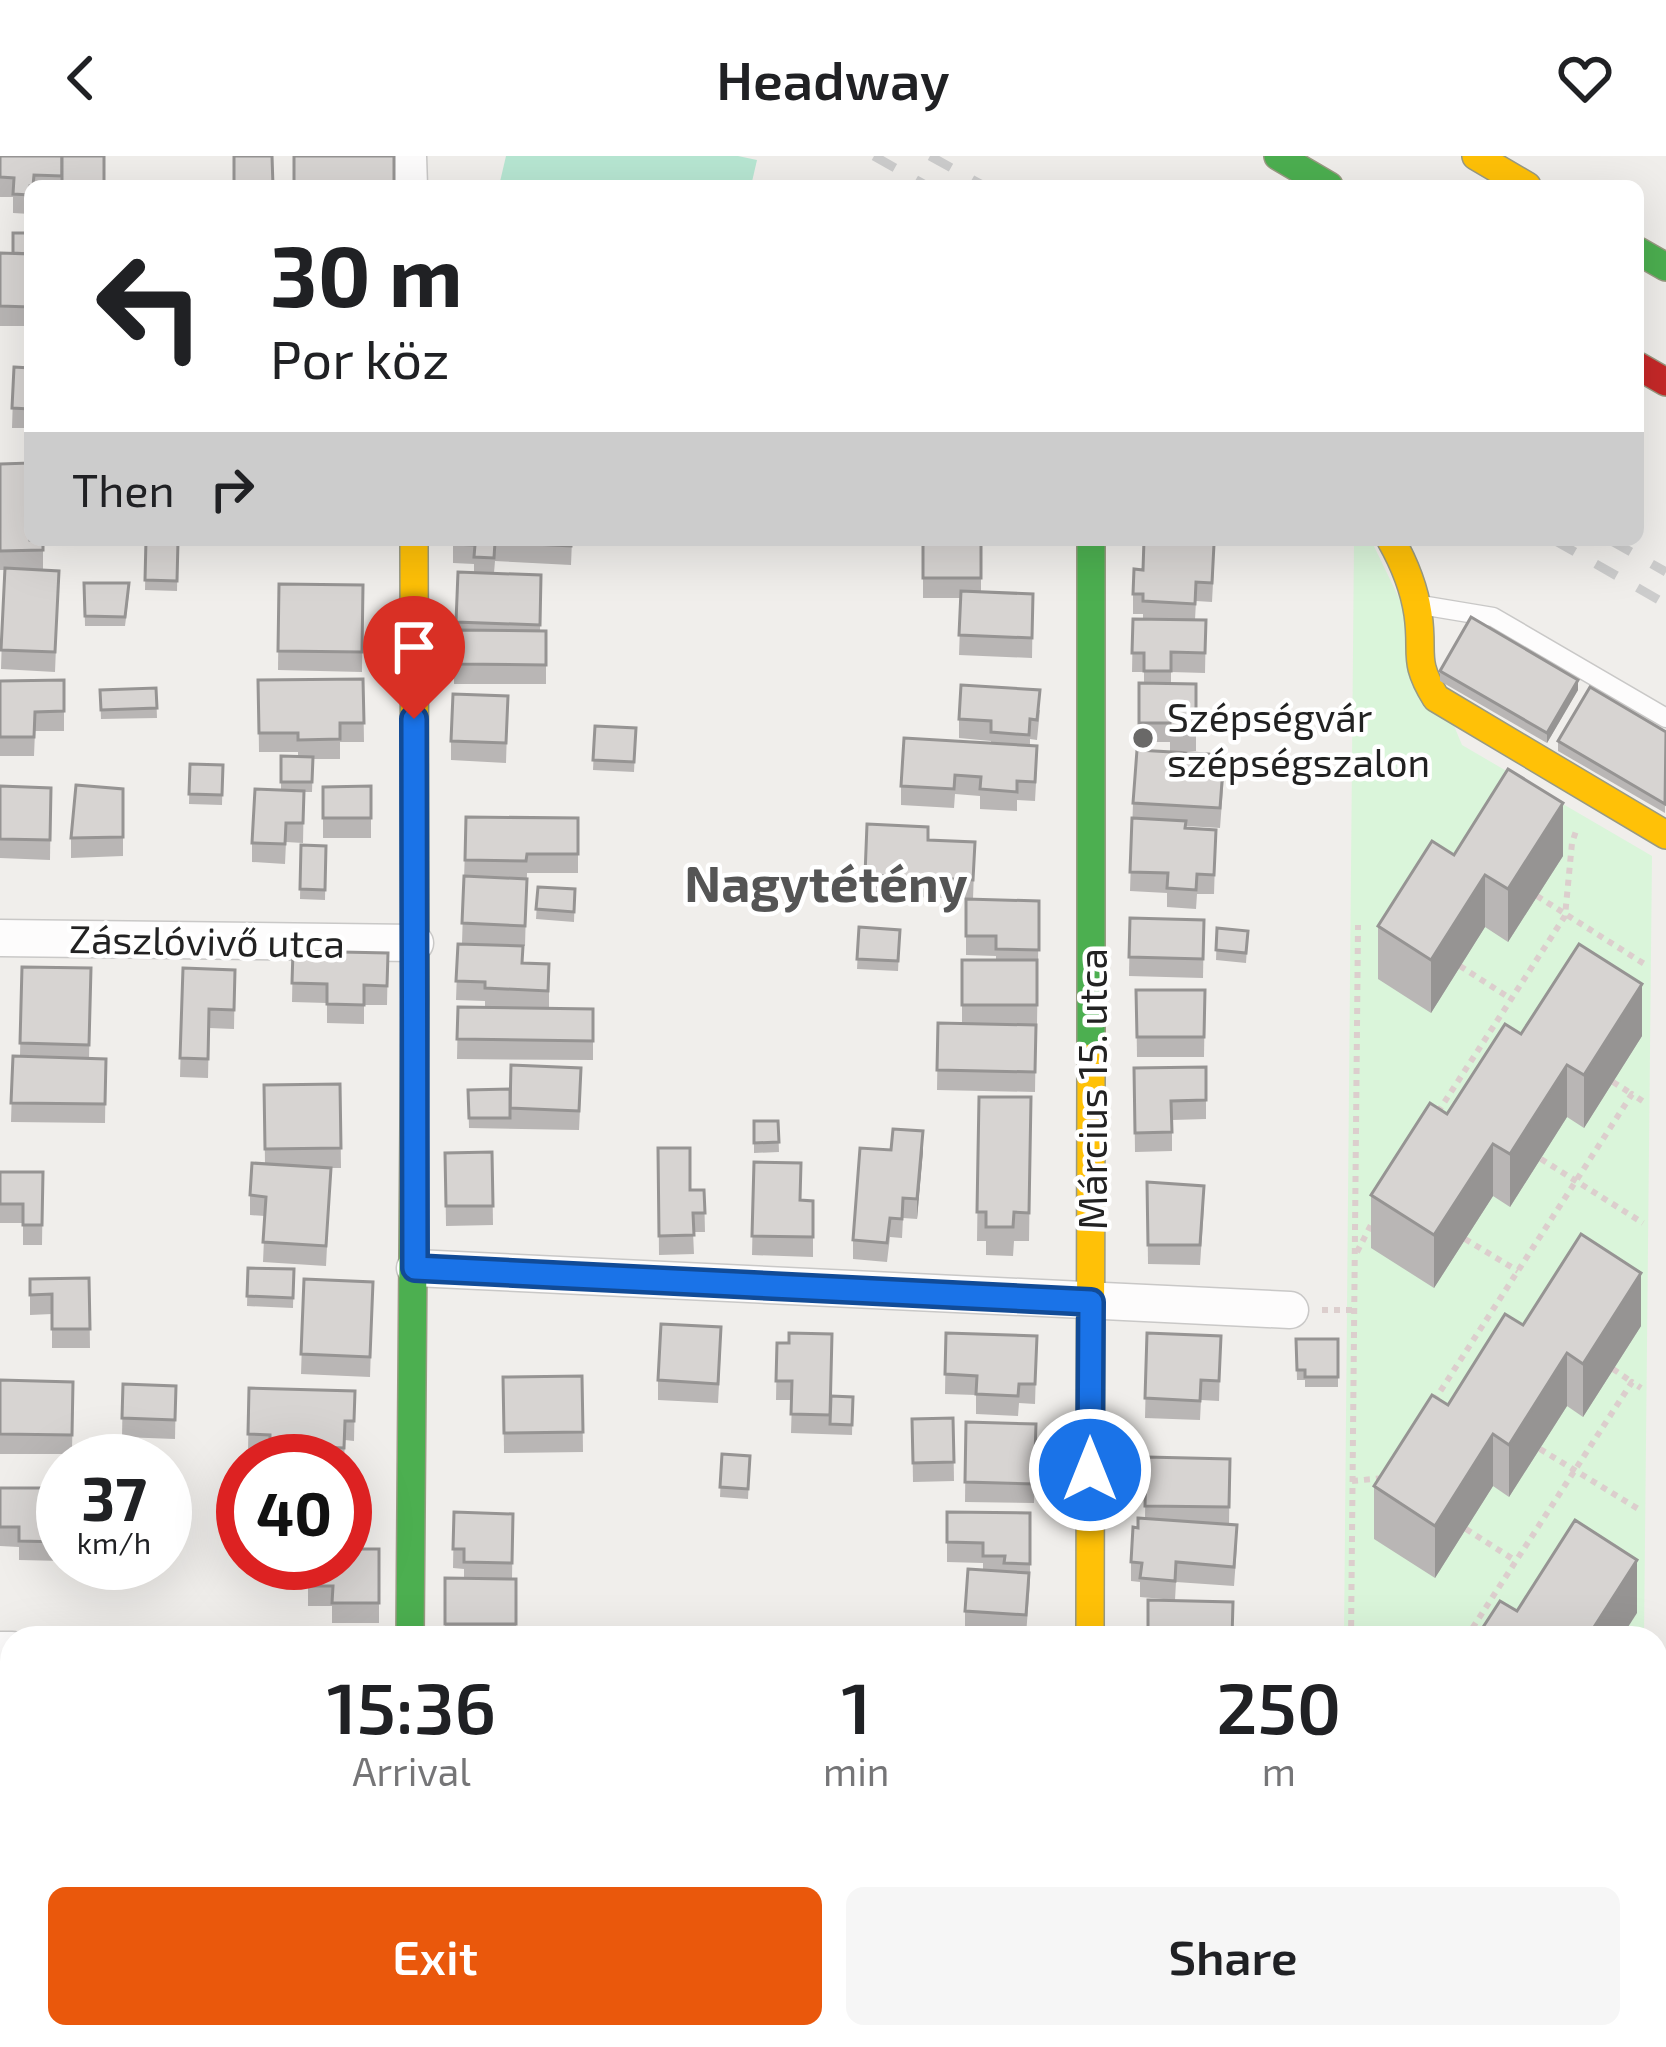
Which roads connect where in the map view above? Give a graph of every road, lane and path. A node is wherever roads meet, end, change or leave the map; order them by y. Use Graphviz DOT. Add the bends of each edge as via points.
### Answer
graph roads {
  1 [pos="1279,156"];
  2 [pos="1476,156"];
  3 [pos="1319,180"];
  4 [pos="1517,180"];
  5 [pos="414,546"];
  6 [pos="1091,546"];
  7 [pos="1394,546"];
  8 [pos="1417,604"];
  9 [pos="1666,718"];
  10 [pos="1591,791"];
  11 [pos="1666,836"];
  12 [pos="1537,896"];
  13 [pos="1565,916"];
  14 [pos="1358,925"];
  15 [pos="0,938"];
  16 [pos="415,943"];
  17 [pos="1646,965"];
  18 [pos="1460,966"];
  19 [pos="1511,999"];
  20 [pos="1613,1082"];
  21 [pos="1633,1094"];
  22 [pos="1644,1102"];
  23 [pos="1436,1115"];
  24 [pos="1541,1159"];
  25 [pos="1576,1181"];
  26 [pos="1376,1214"];
  27 [pos="1643,1223"];
  28 [pos="1466,1238"];
  29 [pos="1355,1257"];
  30 [pos="415,1268"];
  31 [pos="1518,1271"];
  32 [pos="1091,1302"];
  33 [pos="1291,1310"];
  34 [pos="1613,1370"];
  35 [pos="1632,1382"];
  36 [pos="1641,1388"];
  37 [pos="1432,1404"];
  38 [pos="1540,1449"];
  39 [pos="1396,1460"];
  40 [pos="1575,1470"];
  41 [pos="1352,1481"];
  42 [pos="1640,1510"];
  43 [pos="1466,1529"];
  44 [pos="1516,1561"];
  45 [pos="410,1626"];
  46 [pos="1090,1626"];
  47 [pos="1351,1626"];
  48 [pos="1474,1626"];
  1 -- 3 [label="main road"];
  2 -- 4 [label="main road"];
  5 -- 16 [label="main road"];
  6 -- 32 [label="main road, Március 15. utca"];
  7 -- 8 [label="main road"];
  8 -- 9 [label="lane" via="1492,617"];
  8 -- 10 [label="main road" via="1418,669 1436,698"];
  10 -- 11 [label="main road"];
  10 -- 13 [label="path" via="1572,843"];
  12 -- 13 [label="path"];
  13 -- 17 [label="path"];
  13 -- 19 [label="path"];
  14 -- 29 [label="path"];
  15 -- 16 [label="street, Zászlóvivő utca"];
  16 -- 30 [label="main road"];
  18 -- 19 [label="path"];
  19 -- 23 [label="path"];
  20 -- 21 [label="path"];
  21 -- 22 [label="path"];
  21 -- 25 [label="path"];
  24 -- 25 [label="path"];
  25 -- 27 [label="path"];
  25 -- 31 [label="path"];
  26 -- 29 [label="path"];
  28 -- 31 [label="path"];
  29 -- 41 [label="path"];
  30 -- 32 [label="street"];
  30 -- 45 [label="main road"];
  31 -- 37 [label="path"];
  32 -- 33 [label="street"];
  32 -- 46 [label="main road, Március 15. utca"];
  34 -- 35 [label="path"];
  35 -- 36 [label="path"];
  35 -- 40 [label="path"];
  38 -- 40 [label="path"];
  39 -- 41 [label="path" via="1383,1479"];
  40 -- 42 [label="path"];
  40 -- 44 [label="path"];
  41 -- 47 [label="path"];
  43 -- 44 [label="path"];
  44 -- 48 [label="path"];
}
